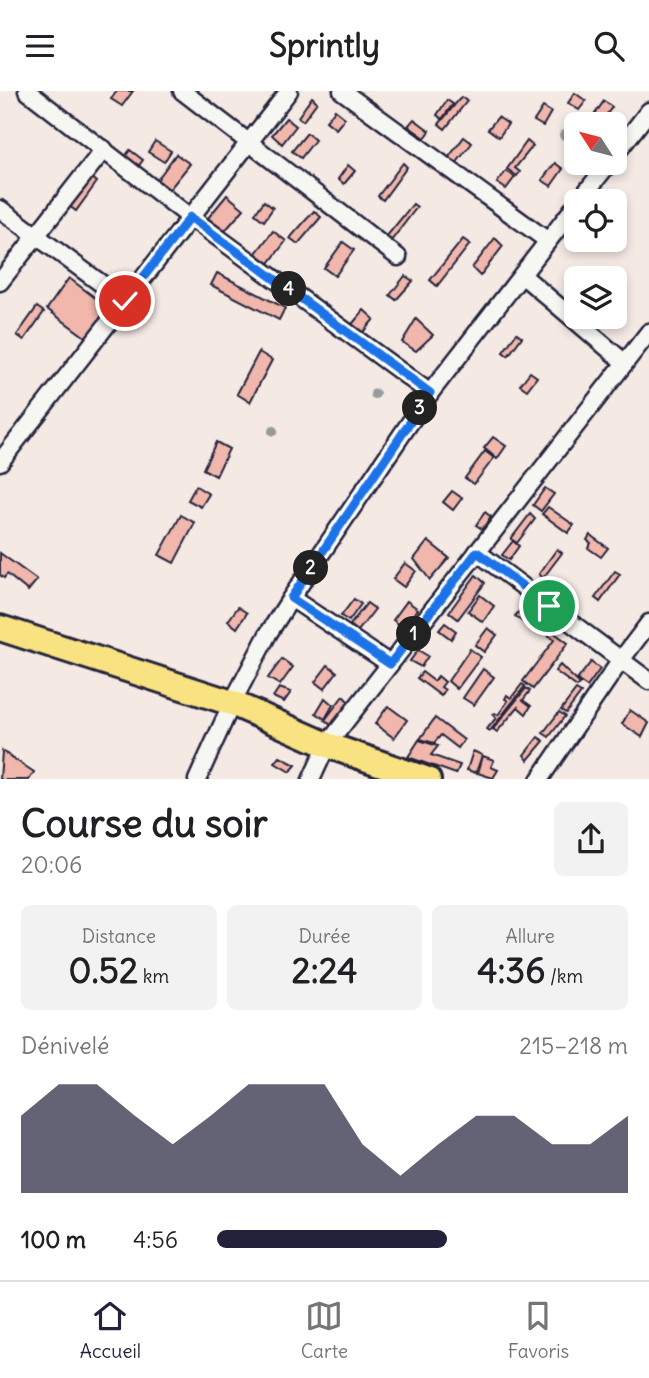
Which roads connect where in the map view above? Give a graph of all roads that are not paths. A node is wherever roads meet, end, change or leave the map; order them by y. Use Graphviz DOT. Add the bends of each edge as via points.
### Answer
graph roads {
  1 [pos="27,91"];
  2 [pos="182,91"];
  3 [pos="289,91"];
  4 [pos="342,91"];
  5 [pos="649,111"];
  6 [pos="627,139"];
  7 [pos="249,142"];
  8 [pos="104,149"];
  9 [pos="600,175"];
  10 [pos="588,189"];
  11 [pos="0,209"];
  12 [pos="190,217"];
  13 [pos="564,220"];
  14 [pos="36,235"];
  15 [pos="548,241"];
  16 [pos="398,257"];
  17 [pos="522,275"];
  18 [pos="0,282"];
  19 [pos="125,301"];
  20 [pos="649,332"];
  21 [pos="625,363"];
  22 [pos="430,393"];
  23 [pos="0,462"];
  24 [pos="477,552"];
  25 [pos="291,598"];
  26 [pos="649,623"];
  27 [pos="0,628"];
  28 [pos="621,660"];
  29 [pos="390,664"];
  30 [pos="649,681"];
  31 [pos="232,703"];
  32 [pos="327,745"];
  33 [pos="197,779"];
  34 [pos="311,779"];
  35 [pos="428,779"];
  36 [pos="539,779"];
  1 -- 8 [label="street"];
  2 -- 7 [label="street"];
  3 -- 7 [label="street"];
  4 -- 15 [label="street"];
  5 -- 6 [label="street"];
  7 -- 12 [label="street"];
  7 -- 16 [label="street"];
  8 -- 12 [label="street"];
  8 -- 14 [label="street"];
  9 -- 10 [label="street"];
  11 -- 14 [label="street"];
  12 -- 19 [label="street"];
  12 -- 22 [label="street"];
  13 -- 15 [label="street"];
  14 -- 18 [label="street"];
  14 -- 19 [label="street"];
  15 -- 17 [label="street"];
  17 -- 21 [label="street"];
  17 -- 22 [label="street"];
  19 -- 23 [label="street"];
  20 -- 21 [label="street"];
  21 -- 24 [label="street"];
  22 -- 25 [label="street"];
  24 -- 28 [label="street"];
  24 -- 29 [label="street"];
  25 -- 29 [label="street"];
  25 -- 31 [label="street"];
  26 -- 28 [label="street"];
  27 -- 31 [label="main road"];
  28 -- 30 [label="street"];
  28 -- 36 [label="street"];
  29 -- 32 [label="street"];
  31 -- 32 [label="main road"];
  31 -- 33 [label="street"];
  32 -- 34 [label="street"];
  32 -- 35 [label="main road"];
}
